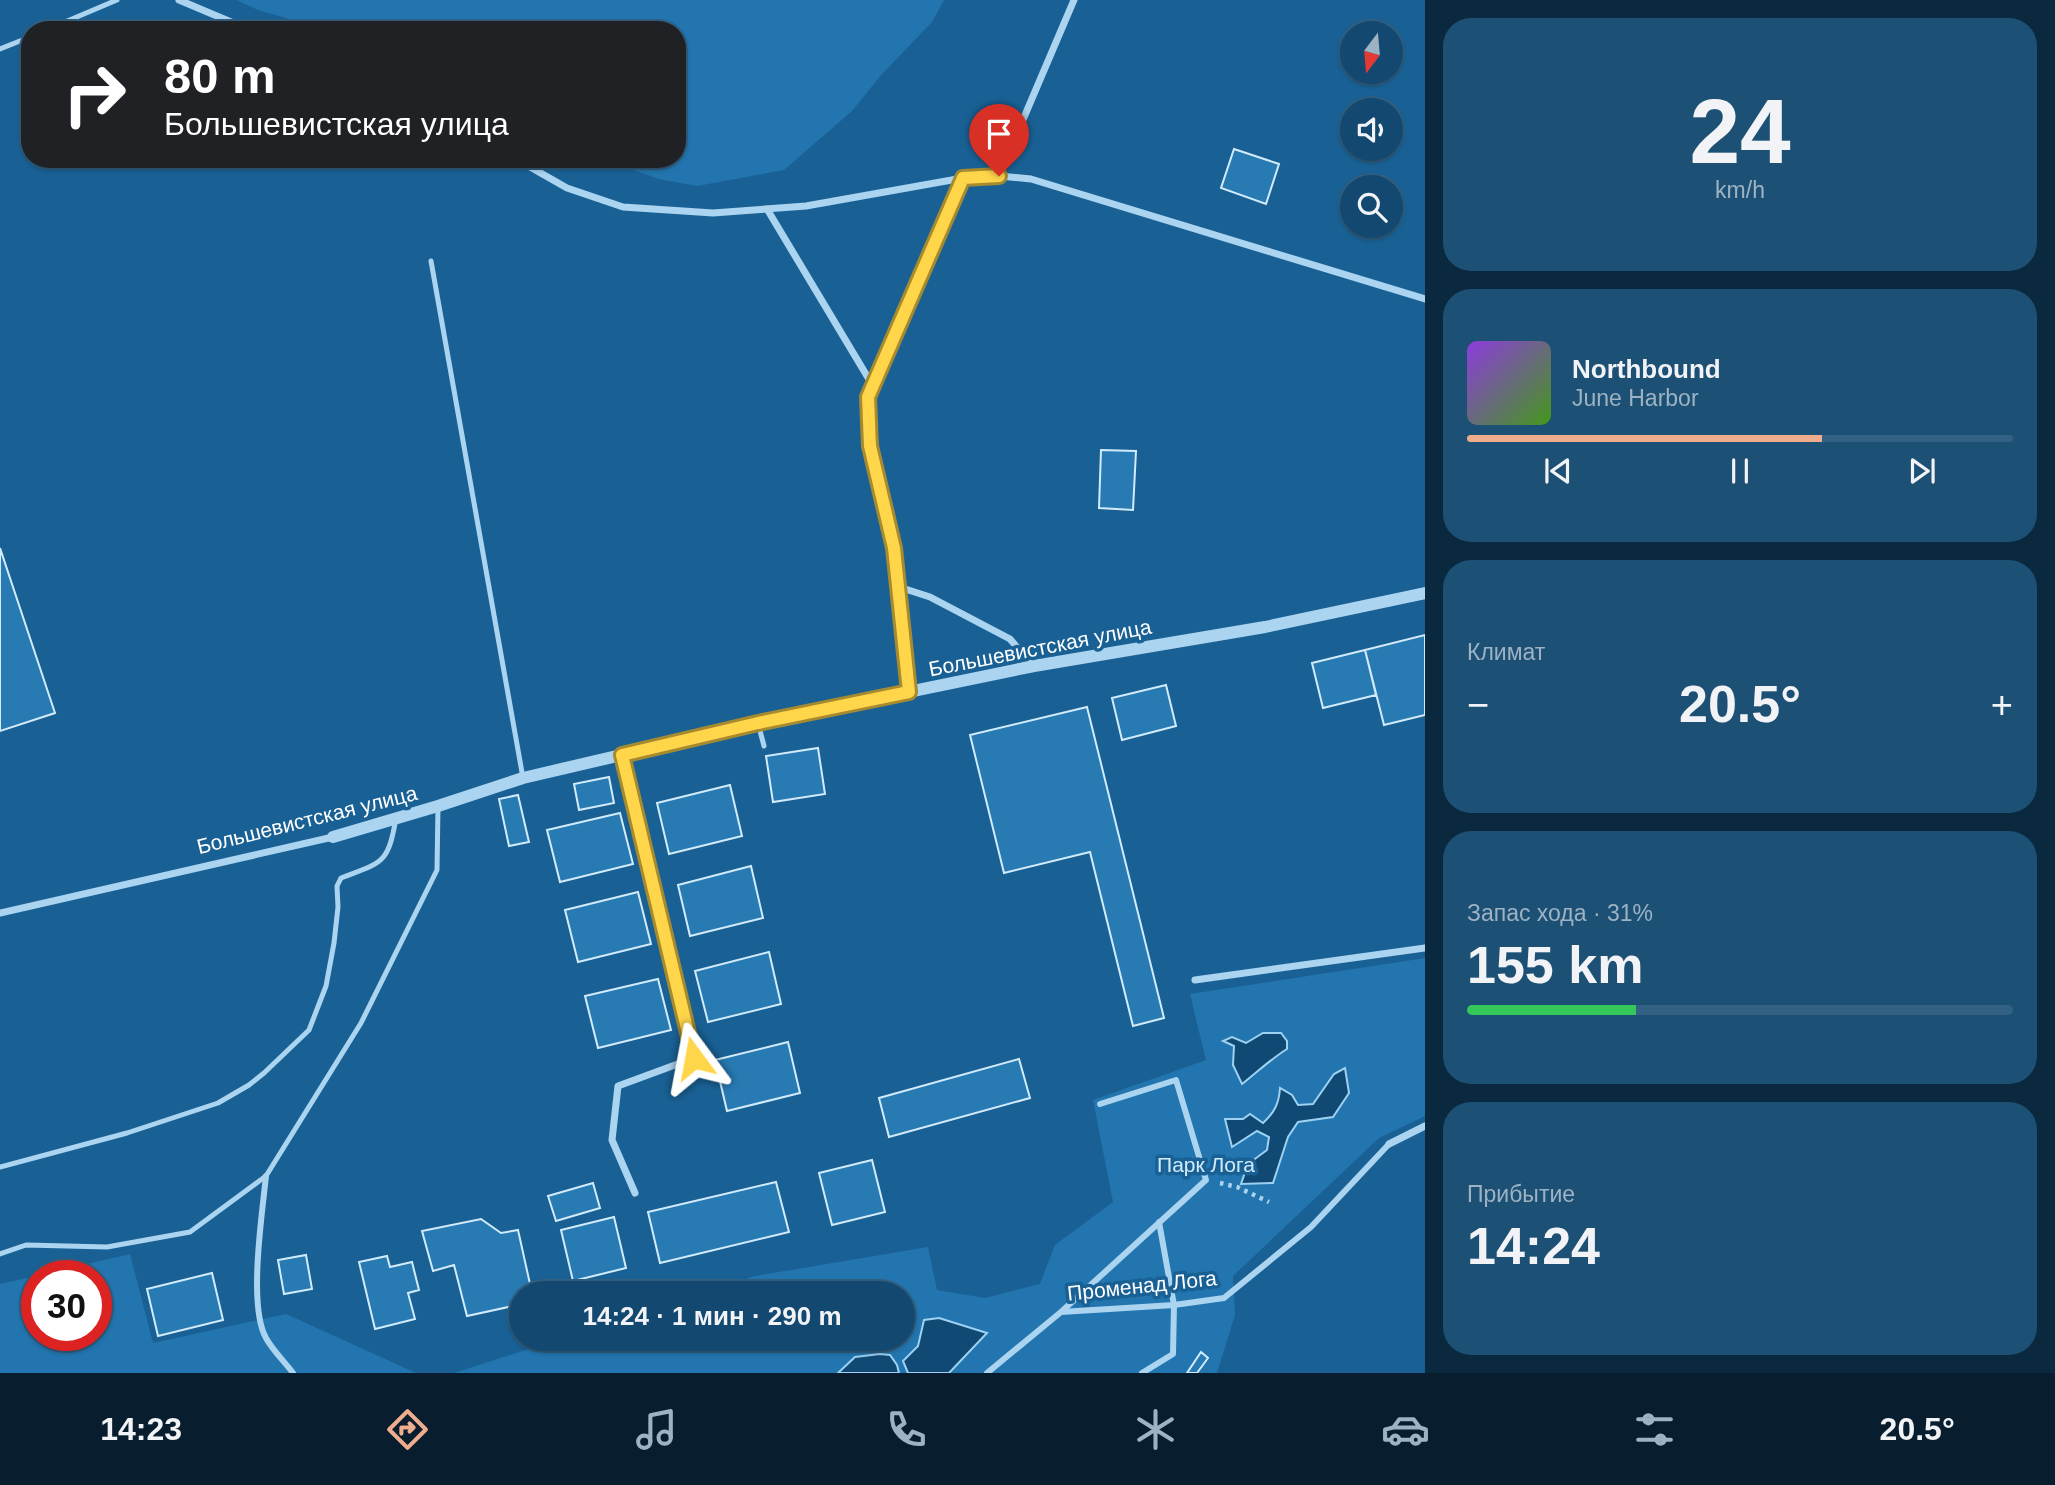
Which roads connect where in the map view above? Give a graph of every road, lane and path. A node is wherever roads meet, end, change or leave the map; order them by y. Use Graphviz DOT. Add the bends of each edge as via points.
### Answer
graph roads {
  1 [pos="117,0"];
  2 [pos="179,0"];
  3 [pos="1074,0"];
  4 [pos="67,21"];
  5 [pos="229,21"];
  6 [pos="21,41"];
  7 [pos="0,49"];
  8 [pos="532,168"];
  9 [pos="999,176"];
  10 [pos="963,178"];
  11 [pos="767,209"];
  12 [pos="431,261"];
  13 [pos="1425,299"];
  14 [pos="873,386"];
  15 [pos="899,587"];
  16 [pos="1425,593"];
  17 [pos="1034,666"];
  18 [pos="909,692"];
  19 [pos="758,723"];
  20 [pos="764,746"];
  21 [pos="622,755"];
  22 [pos="523,778"];
  23 [pos="438,806"];
  24 [pos="396,818"];
  25 [pos="333,837"];
  26 [pos="0,913"];
  27 [pos="1425,948"];
  28 [pos="1195,980"];
  29 [pos="1100,1104"];
  30 [pos="1425,1126"];
  31 [pos="1389,1144"];
  32 [pos="0,1167"];
  33 [pos="266,1176"];
  34 [pos="1206,1180"];
  35 [pos="635,1193"];
  36 [pos="1269,1202"];
  37 [pos="1159,1222"];
  38 [pos="0,1254"];
  39 [pos="1174,1305"];
  40 [pos="1061,1312"];
  41 [pos="293,1373"];
  42 [pos="987,1373"];
  43 [pos="1142,1373"];
  1 -- 4 [label="lane"];
  2 -- 5 [label="street"];
  3 -- 9 [label="street"];
  6 -- 7 [label="lane"];
  8 -- 11 [label="street" via="567,188 623,207 713,213"];
  9 -- 10 [label="street"];
  9 -- 13 [label="street" via="1031,179"];
  10 -- 11 [label="street"];
  10 -- 14 [label="street"];
  11 -- 14 [label="street"];
  12 -- 22 [label="lane"];
  14 -- 15 [label="street" via="868,397 870,446"];
  15 -- 17 [label="street" via="930,597 1010,639"];
  15 -- 18 [label="street"];
  16 -- 17 [label="street, Большевистская улица" via="1265,627"];
  17 -- 18 [label="street, Большевистская улица"];
  18 -- 19 [label="street, Большевистская улица"];
  19 -- 20 [label="lane"];
  19 -- 21 [label="street, Большевистская улица"];
  21 -- 22 [label="street, Большевистская улица"];
  21 -- 35 [label="street" via="694,1058 618,1086 612,1140"];
  22 -- 23 [label="street, Большевистская улица"];
  23 -- 24 [label="street, Большевистская улица"];
  23 -- 33 [label="lane" via="437,870 361,1023"];
  24 -- 25 [label="street, Большевистская улица"];
  24 -- 32 [label="lane" via="385,856 375,865 341,878 326,986 309,1030 264,1073 218,1103"];
  25 -- 26 [label="street, Большевистская улица"];
  27 -- 28 [label="street"];
  29 -- 34 [label="street" via="1176,1080"];
  30 -- 31 [label="street"];
  31 -- 39 [label="street, Променад Лога" via="1311,1227 1224,1298"];
  33 -- 38 [label="lane" via="191,1232 107,1247 26,1245"];
  33 -- 41 [label="street" via="258,1313 266,1338"];
  34 -- 36 [label="path" via="1237,1187"];
  34 -- 37 [label="street"];
  37 -- 39 [label="street"];
  37 -- 40 [label="street"];
  39 -- 40 [label="street, Променад Лога"];
  39 -- 43 [label="street" via="1173,1354"];
  40 -- 42 [label="street, Променад Лога"];
}
